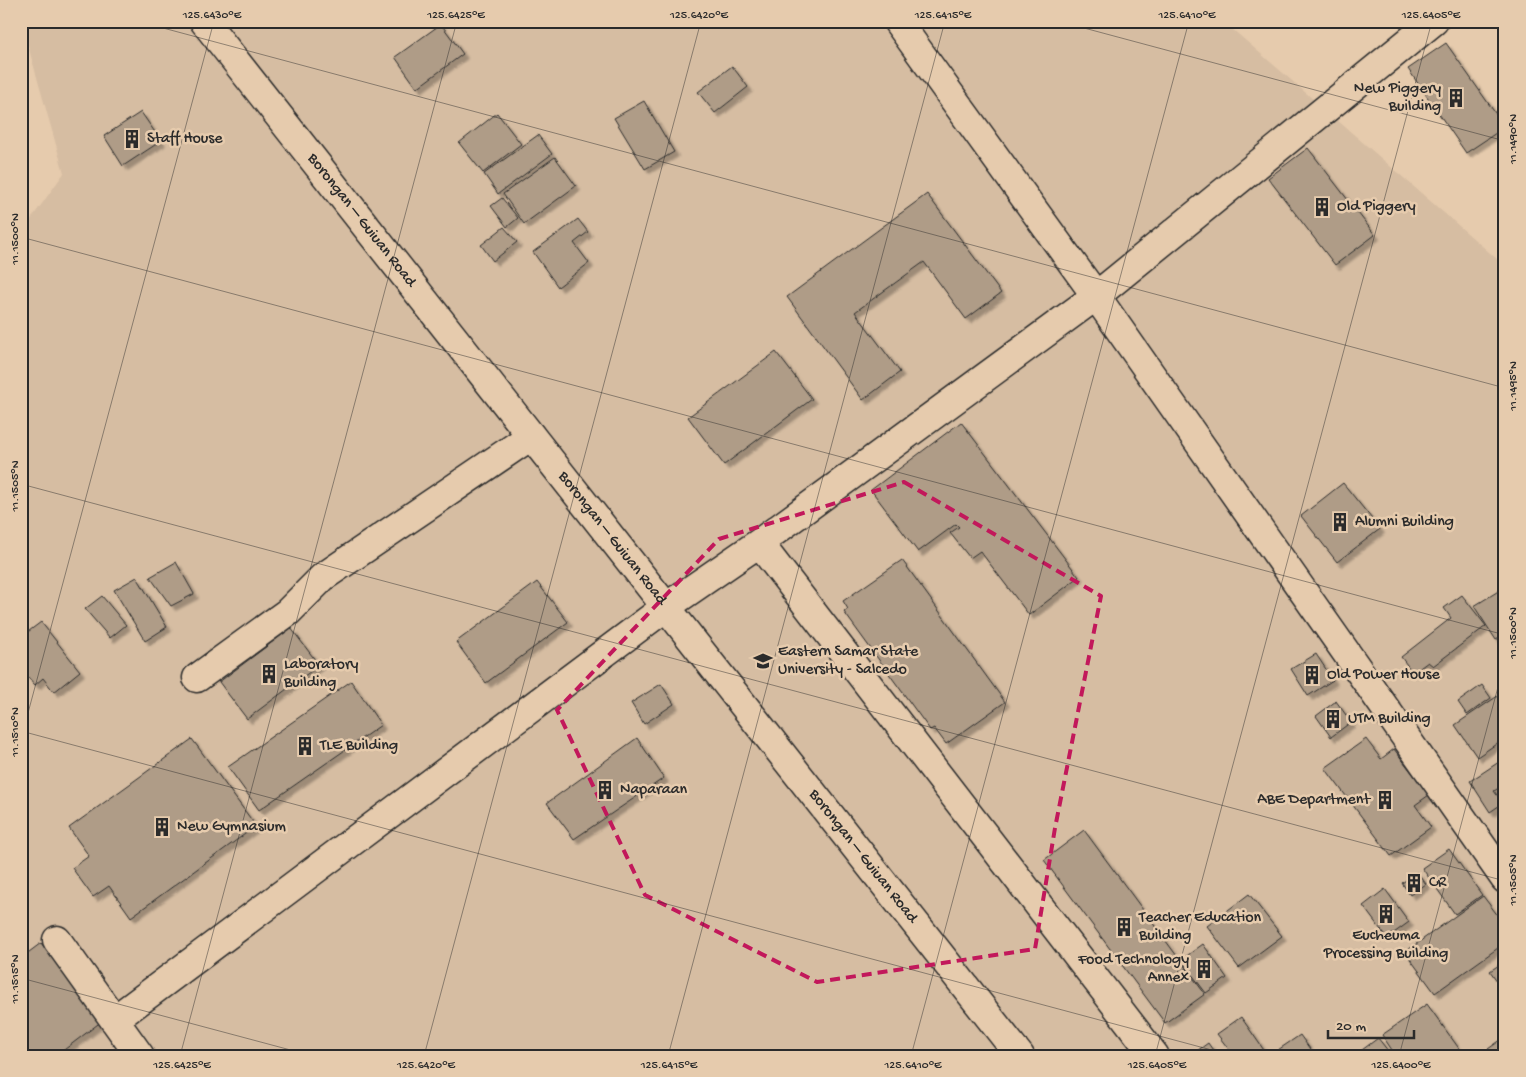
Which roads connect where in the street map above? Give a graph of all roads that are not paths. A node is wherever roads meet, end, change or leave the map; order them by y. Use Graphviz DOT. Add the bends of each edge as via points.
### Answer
graph roads {
  1 [pos="204,21"];
  2 [pos="897,21"];
  3 [pos="1434,21"];
  4 [pos="1096,296"];
  5 [pos="531,436"];
  6 [pos="759,543"];
  7 [pos="666,607"];
  8 [pos="197,678"];
  9 [pos="1505,878"];
  10 [pos="57,940"];
  11 [pos="114,1020"];
  12 [pos="140,1056"];
  13 [pos="1020,1056"];
  14 [pos="1155,1056"];
  1 -- 5 [label="main road, Borongan – Guiuan Road"];
  2 -- 4 [label="main road"];
  3 -- 4 [label="main road"];
  4 -- 6 [label="main road"];
  4 -- 9 [label="main road"];
  5 -- 7 [label="main road, Borongan – Guiuan Road"];
  5 -- 8 [label="main road" via="323,577 288,612"];
  6 -- 7 [label="main road"];
  6 -- 14 [label="main road"];
  7 -- 11 [label="main road"];
  7 -- 13 [label="main road, Borongan – Guiuan Road"];
  10 -- 11 [label="main road"];
  11 -- 12 [label="main road"];
}
